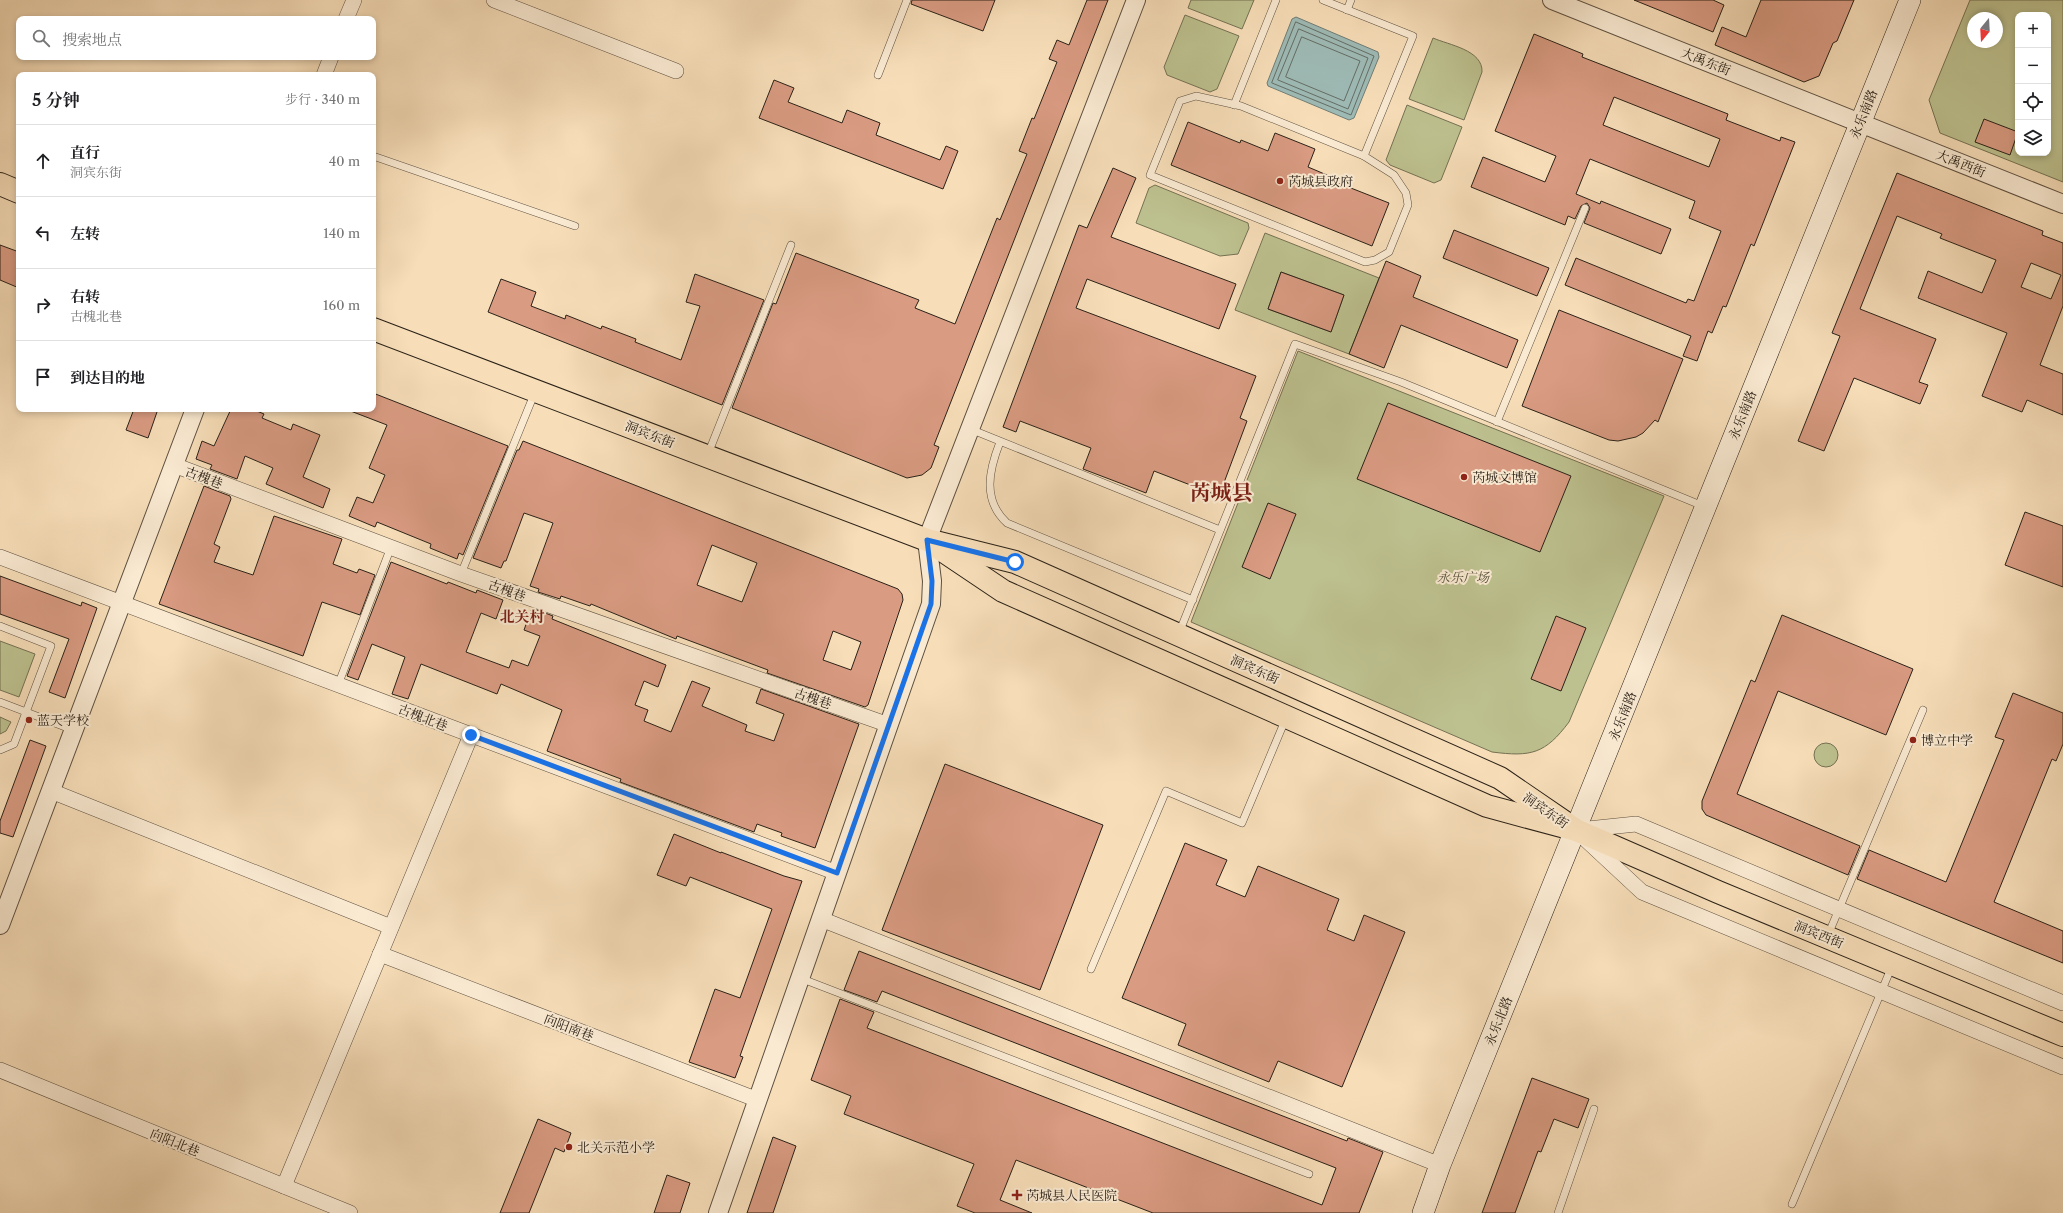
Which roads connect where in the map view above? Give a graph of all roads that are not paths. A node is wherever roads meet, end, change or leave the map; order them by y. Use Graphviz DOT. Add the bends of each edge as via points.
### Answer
graph roads {
  1 [pos="354,0"];
  2 [pos="494,0"];
  3 [pos="907,0"];
  4 [pos="1136,0"];
  5 [pos="1276,0"];
  6 [pos="1323,0"];
  7 [pos="1351,0"];
  8 [pos="1552,0"];
  9 [pos="1910,0"];
  10 [pos="1347,10"];
  11 [pos="347,16"];
  12 [pos="330,60"];
  13 [pos="676,71"];
  14 [pos="325,72"];
  15 [pos="878,75"];
  16 [pos="1234,105"];
  17 [pos="1860,123"];
  18 [pos="1364,156"];
  19 [pos="376,157"];
  20 [pos="0,184"];
  21 [pos="16,191"];
  22 [pos="2063,204"];
  23 [pos="1585,208"];
  24 [pos="575,226"];
  25 [pos="791,245"];
  26 [pos="376,330"];
  27 [pos="536,391"];
  28 [pos="194,412"];
  29 [pos="1497,422"];
  30 [pos="970,429"];
  31 [pos="1000,442"];
  32 [pos="707,456"];
  33 [pos="174,465"];
  34 [pos="1706,507"];
  35 [pos="1220,530"];
  36 [pos="927,540"];
  37 [pos="391,547"];
  38 [pos="0,557"];
  39 [pos="461,574"];
  40 [pos="1192,600"];
  41 [pos="122,603"];
  42 [pos="0,626"];
  43 [pos="1178,635"];
  44 [pos="338,685"];
  45 [pos="0,702"];
  46 [pos="1923,710"];
  47 [pos="26,712"];
  48 [pos="1286,717"];
  49 [pos="889,725"];
  50 [pos="74,730"];
  51 [pos="471,735"];
  52 [pos="0,750"];
  53 [pos="50,791"];
  54 [pos="1576,830"];
  55 [pos="837,873"];
  56 [pos="1839,909"];
  57 [pos="821,919"];
  58 [pos="0,925"];
  59 [pos="391,927"];
  60 [pos="1827,937"];
  61 [pos="380,954"];
  62 [pos="1892,964"];
  63 [pos="1091,969"];
  64 [pos="800,978"];
  65 [pos="1881,992"];
  66 [pos="2063,1003"];
  67 [pos="2063,1035"];
  68 [pos="2063,1067"];
  69 [pos="0,1070"];
  70 [pos="758,1100"];
  71 [pos="1594,1109"];
  72 [pos="1440,1165"];
  73 [pos="1309,1174"];
  74 [pos="284,1186"];
  75 [pos="1792,1204"];
  76 [pos="350,1213"];
  77 [pos="718,1213"];
  78 [pos="1423,1213"];
  79 [pos="1558,1213"];
  1 -- 11 [label="street"];
  2 -- 13 [label="street"];
  3 -- 15 [label="lane"];
  4 -- 30 [label="street"];
  5 -- 16 [label="lane"];
  6 -- 10 [label="lane"];
  7 -- 10 [label="lane"];
  8 -- 17 [label="street, 大禹东街"];
  9 -- 17 [label="main road, 永乐南路"];
  10 -- 18 [label="lane" via="1413,36"];
  12 -- 14 [label="street"];
  16 -- 18 [label="lane"];
  16 -- 18 [label="lane" via="1196,96 1180,101 1150,175 1370,262 1389,252 1408,205 1406,193 1394,175"];
  17 -- 22 [label="street, 大禹西街"];
  17 -- 34 [label="main road, 永乐南路"];
  19 -- 24 [label="lane"];
  20 -- 21 [label="main road"];
  23 -- 29 [label="lane"];
  25 -- 32 [label="lane"];
  26 -- 27 [label="main road, 洞宾东街"];
  27 -- 32 [label="main road, 洞宾东街"];
  27 -- 39 [label="lane"];
  28 -- 33 [label="street"];
  29 -- 34 [label="lane"];
  29 -- 35 [label="lane" via="1401,382 1295,344"];
  30 -- 31 [label="lane"];
  30 -- 36 [label="street"];
  31 -- 35 [label="lane"];
  31 -- 40 [label="lane" via="993,460 989,484 996,511 1007,523"];
  32 -- 36 [label="main road, 洞宾东街"];
  33 -- 37 [label="street, 古槐巷"];
  33 -- 41 [label="street"];
  34 -- 54 [label="main road, 永乐南路"];
  35 -- 40 [label="lane"];
  36 -- 43 [label="main road, 洞宾东街" via="1015,562"];
  36 -- 48 [label="main road, 洞宾东街" via="1002,591"];
  36 -- 49 [label="street" via="932,581 931,604"];
  37 -- 39 [label="street, 古槐巷"];
  37 -- 44 [label="lane"];
  38 -- 41 [label="street, 古槐北巷"];
  39 -- 49 [label="street, 古槐巷"];
  40 -- 43 [label="lane"];
  41 -- 44 [label="street, 古槐北巷"];
  41 -- 50 [label="street"];
  42 -- 47 [label="lane" via="51,646"];
  43 -- 54 [label="main road, 洞宾东街" via="1500,778"];
  44 -- 51 [label="street, 古槐北巷"];
  45 -- 47 [label="lane"];
  46 -- 56 [label="lane"];
  47 -- 50 [label="lane"];
  47 -- 52 [label="lane" via="14,744"];
  48 -- 54 [label="main road, 洞宾东街" via="1487,806"];
  48 -- 63 [label="lane" via="1242,823 1166,791"];
  49 -- 55 [label="street"];
  50 -- 53 [label="street"];
  51 -- 55 [label="street, 古槐北巷"];
  51 -- 59 [label="street"];
  53 -- 58 [label="street"];
  53 -- 59 [label="street"];
  54 -- 56 [label="street" via="1636,824"];
  54 -- 60 [label="main road, 洞宾西街"];
  54 -- 65 [label="street" via="1642,892"];
  54 -- 72 [label="main road, 永乐北路"];
  55 -- 57 [label="street"];
  56 -- 60 [label="lane"];
  56 -- 66 [label="street"];
  57 -- 64 [label="street"];
  57 -- 72 [label="street"];
  59 -- 61 [label="street"];
  60 -- 62 [label="main road, 洞宾西街"];
  61 -- 70 [label="street, 向阳南巷"];
  61 -- 74 [label="street"];
  62 -- 65 [label="lane"];
  62 -- 67 [label="main road, 洞宾西街"];
  64 -- 70 [label="street"];
  64 -- 73 [label="lane"];
  65 -- 68 [label="street"];
  65 -- 75 [label="lane"];
  69 -- 74 [label="street, 向阳北巷"];
  70 -- 77 [label="street"];
  71 -- 79 [label="lane"];
  72 -- 78 [label="main road, 永乐北路"];
  74 -- 76 [label="street, 向阳北巷"];
}
